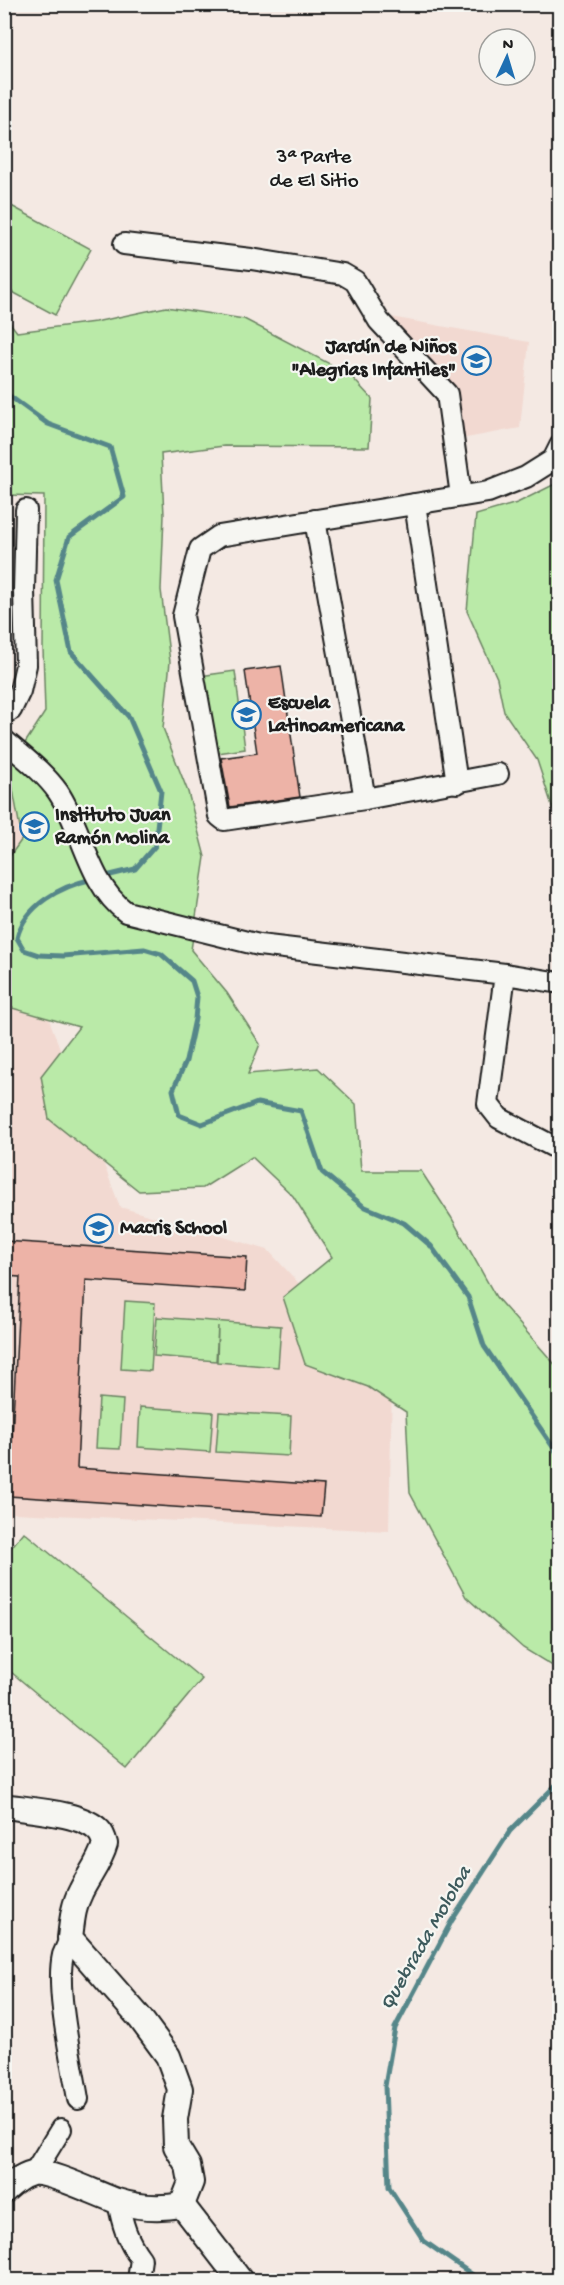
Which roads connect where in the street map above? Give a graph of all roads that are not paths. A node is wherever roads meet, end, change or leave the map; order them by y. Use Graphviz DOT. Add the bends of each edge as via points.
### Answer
graph roads {
  1 [pos="124,244"];
  2 [pos="560,446"];
  3 [pos="461,496"];
  4 [pos="415,504"];
  5 [pos="26,510"];
  6 [pos="315,520"];
  7 [pos="4,713"];
  8 [pos="4,740"];
  9 [pos="498,774"];
  10 [pos="457,783"];
  11 [pos="365,799"];
  12 [pos="505,974"];
  13 [pos="560,982"];
  14 [pos="560,1150"];
  15 [pos="4,1806"];
  16 [pos="70,1938"];
  17 [pos="78,2099"];
  18 [pos="61,2128"];
  19 [pos="34,2173"];
  20 [pos="4,2191"];
  21 [pos="118,2201"];
  22 [pos="182,2205"];
  23 [pos="138,2280"];
  24 [pos="240,2280"];
  1 -- 3 [label="street" via="343,274 355,281 379,321 447,394"];
  2 -- 3 [label="street" via="553,460 526,477 488,492"];
  3 -- 4 [label="street"];
  4 -- 6 [label="street"];
  4 -- 10 [label="street"];
  5 -- 7 [label="street" via="26,665 20,691 11,710"];
  6 -- 11 [label="street"];
  6 -- 11 [label="street" via="219,536 200,549 183,616 206,745 219,816 224,820"];
  8 -- 12 [label="street" via="58,792 102,884 126,912 259,945"];
  9 -- 10 [label="street"];
  10 -- 11 [label="street"];
  12 -- 13 [label="street"];
  12 -- 14 [label="street" via="488,1104 499,1118"];
  15 -- 16 [label="street" via="61,1815 86,1822 100,1831 105,1844 80,1891"];
  16 -- 17 [label="street" via="63,1956 62,1979"];
  16 -- 22 [label="street" via="168,2056 180,2089 176,2146 188,2166 191,2182"];
  18 -- 19 [label="street"];
  19 -- 20 [label="street" via="18,2179"];
  19 -- 21 [label="street" via="56,2177"];
  21 -- 22 [label="street" via="161,2209"];
  21 -- 23 [label="street" via="130,2246 141,2259"];
  22 -- 24 [label="street"];
}
